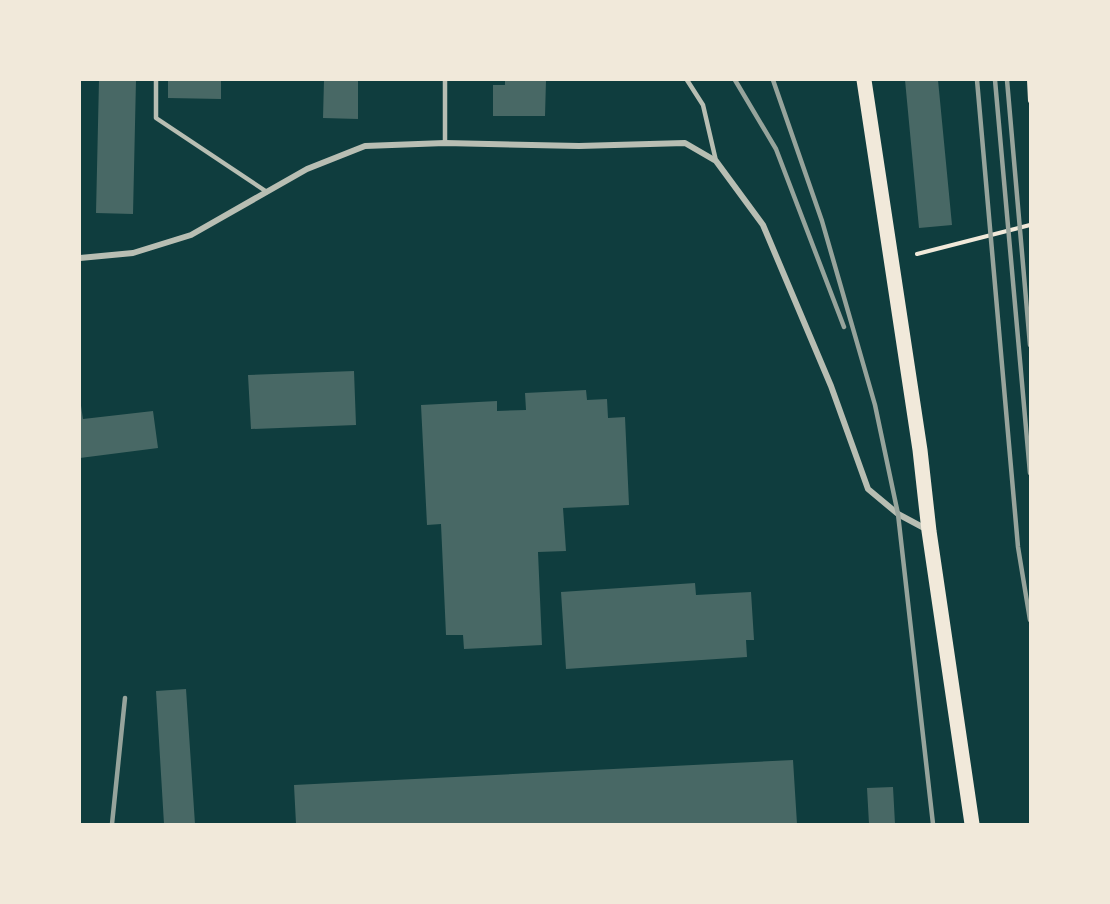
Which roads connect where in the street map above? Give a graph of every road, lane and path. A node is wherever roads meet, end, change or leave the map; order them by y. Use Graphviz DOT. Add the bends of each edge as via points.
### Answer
graph roads {
  1 [pos="156,80"];
  2 [pos="445,80"];
  3 [pos="687,80"];
  4 [pos="864,80"];
  5 [pos="1029,80"];
  6 [pos="1030,101"];
  7 [pos="445,143"];
  8 [pos="716,161"];
  9 [pos="267,192"];
  10 [pos="1030,225"];
  11 [pos="916,254"];
  12 [pos="80,258"];
  13 [pos="929,531"];
  14 [pos="972,825"];
  1 -- 9 [label="lane" via="156,118"];
  2 -- 7 [label="lane"];
  3 -- 8 [label="lane" via="703,105"];
  4 -- 13 [label="main road"];
  5 -- 6 [label="path"];
  7 -- 8 [label="street" via="579,146 685,142"];
  7 -- 9 [label="street" via="365,146 307,169"];
  8 -- 13 [label="street" via="764,225 831,386 868,489 898,514"];
  9 -- 12 [label="street" via="191,235 133,253"];
  10 -- 11 [label="path"];
  13 -- 14 [label="main road"];
}
